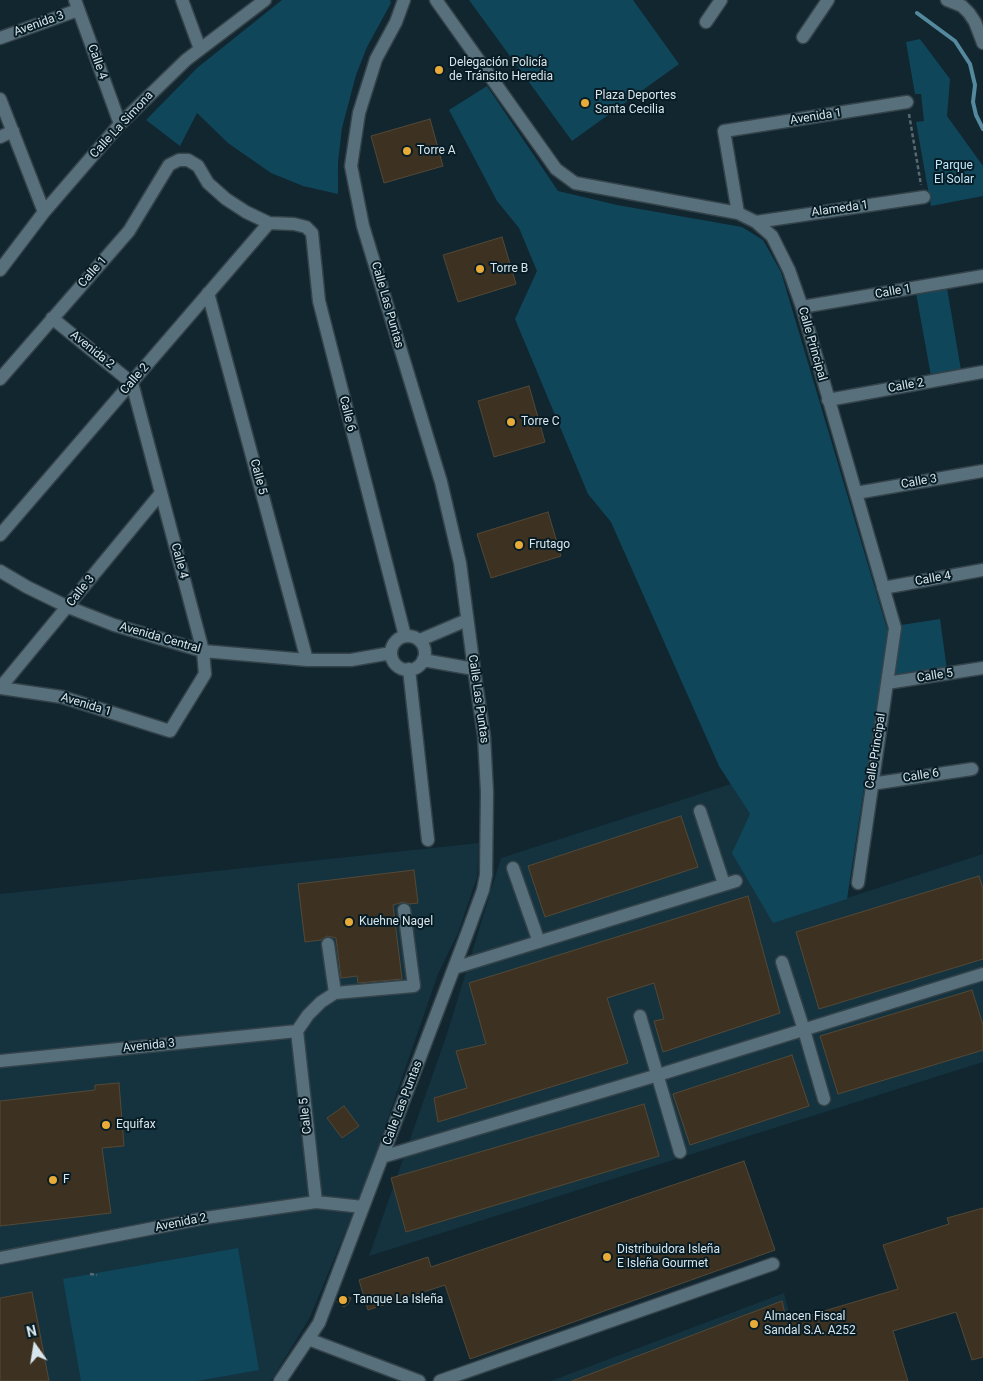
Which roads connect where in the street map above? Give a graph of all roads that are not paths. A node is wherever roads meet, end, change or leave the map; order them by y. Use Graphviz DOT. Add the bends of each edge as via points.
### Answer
graph roads {
  1 [pos="182,0"];
  2 [pos="265,0"];
  3 [pos="404,0"];
  4 [pos="436,0"];
  5 [pos="721,0"];
  6 [pos="828,0"];
  7 [pos="947,0"];
  8 [pos="76,5"];
  9 [pos="706,22"];
  10 [pos="803,37"];
  11 [pos="0,38"];
  12 [pos="983,42"];
  13 [pos="200,48"];
  14 [pos="0,99"];
  15 [pos="907,102"];
  16 [pos="120,124"];
  17 [pos="13,132"];
  18 [pos="0,136"];
  19 [pos="924,197"];
  20 [pos="44,212"];
  21 [pos="738,214"];
  22 [pos="756,222"];
  23 [pos="269,223"];
  24 [pos="0,270"];
  25 [pos="983,276"];
  26 [pos="208,293"];
  27 [pos="802,307"];
  28 [pos="52,318"];
  29 [pos="983,372"];
  30 [pos="0,379"];
  31 [pos="132,383"];
  32 [pos="828,400"];
  33 [pos="983,471"];
  34 [pos="161,493"];
  35 [pos="856,493"];
  36 [pos="0,535"];
  37 [pos="983,570"];
  38 [pos="0,572"];
  39 [pos="883,588"];
  40 [pos="68,607"];
  41 [pos="467,620"];
  42 [pos="405,636"];
  43 [pos="420,640"];
  44 [pos="203,651"];
  45 [pos="391,653"];
  46 [pos="307,660"];
  47 [pos="423,660"];
  48 [pos="983,668"];
  49 [pos="410,669"];
  50 [pos="474,669"];
  51 [pos="887,684"];
  52 [pos="0,688"];
  53 [pos="170,731"];
  54 [pos="972,769"];
  55 [pos="871,784"];
  56 [pos="700,811"];
  57 [pos="428,840"];
  58 [pos="513,868"];
  59 [pos="858,883"];
  60 [pos="404,910"];
  61 [pos="539,942"];
  62 [pos="328,944"];
  63 [pos="782,962"];
  64 [pos="454,968"];
  65 [pos="983,974"];
  66 [pos="335,993"];
  67 [pos="640,1016"];
  68 [pos="804,1030"];
  69 [pos="297,1031"];
  70 [pos="0,1062"];
  71 [pos="658,1075"];
  72 [pos="824,1100"];
  73 [pos="680,1152"];
  74 [pos="382,1157"];
  75 [pos="316,1202"];
  76 [pos="363,1207"];
  77 [pos="0,1258"];
  78 [pos="774,1264"];
  79 [pos="308,1339"];
  80 [pos="280,1381"];
  81 [pos="419,1381"];
  82 [pos="440,1381"];
  1 -- 13 [label="street"];
  2 -- 13 [label="street, Calle La Simona"];
  3 -- 41 [label="street, Calle Las Puntas" via="376,60 359,113 351,166 363,226 441,482 460,563"];
  4 -- 21 [label="street, Calle Principal" via="556,169 575,183"];
  5 -- 9 [label="street"];
  6 -- 10 [label="street"];
  7 -- 12 [label="street" via="969,13"];
  8 -- 11 [label="street, Avenida 3"];
  8 -- 16 [label="street, Calle 4"];
  13 -- 16 [label="street, Calle La Simona"];
  14 -- 17 [label="street"];
  15 -- 21 [label="street, Avenida 1" via="724,131"];
  16 -- 20 [label="street, Calle La Simona"];
  17 -- 18 [label="street"];
  17 -- 20 [label="street"];
  19 -- 22 [label="street, Alameda 1"];
  20 -- 24 [label="street, Calle La Simona"];
  21 -- 22 [label="street, Calle Principal"];
  22 -- 27 [label="street, Calle Principal" via="772,236"];
  23 -- 26 [label="street, Calle 2"];
  23 -- 28 [label="street, Calle 1" via="226,198 208,183 198,166 188,160 179,160 169,165 129,231"];
  23 -- 42 [label="street, Calle 6" via="294,224 306,227 312,233 319,301"];
  25 -- 27 [label="street, Calle 1"];
  26 -- 31 [label="street, Calle 2"];
  26 -- 46 [label="street, Calle 5"];
  27 -- 32 [label="street, Calle Principal"];
  28 -- 30 [label="street, Calle 1"];
  28 -- 31 [label="street, Avenida 2"];
  29 -- 32 [label="street, Calle 2"];
  31 -- 34 [label="street, Calle 4"];
  31 -- 36 [label="street, Calle 2"];
  32 -- 35 [label="street, Calle Principal"];
  33 -- 35 [label="street, Calle 3"];
  34 -- 40 [label="street, Calle 3"];
  34 -- 44 [label="street, Calle 4"];
  35 -- 39 [label="street, Calle Principal"];
  37 -- 39 [label="street, Calle 4"];
  38 -- 40 [label="street, Avenida Central"];
  39 -- 51 [label="street, Calle Principal" via="895,628"];
  40 -- 44 [label="street, Avenida Central" via="114,625"];
  40 -- 52 [label="street, Calle 3"];
  41 -- 43 [label="street"];
  41 -- 50 [label="street, Calle Las Puntas"];
  42 -- 43 [label="street"];
  42 -- 45 [label="street" via="395,642"];
  43 -- 47 [label="street" via="425,650"];
  44 -- 46 [label="street, Avenida Central"];
  44 -- 53 [label="street, Calle 4" via="205,674"];
  45 -- 46 [label="street, Avenida Central" via="351,660"];
  45 -- 49 [label="street" via="395,663"];
  47 -- 49 [label="street"];
  47 -- 50 [label="street"];
  48 -- 51 [label="street, Calle 5"];
  49 -- 57 [label="street"];
  50 -- 64 [label="street, Calle Las Puntas" via="484,736 487,858 483,890"];
  51 -- 55 [label="street, Calle Principal"];
  52 -- 53 [label="street, Avenida 1" via="62,697"];
  54 -- 55 [label="street, Calle 6"];
  55 -- 59 [label="street, Calle Principal"];
  56 -- 61 [label="street" via="730,883"];
  58 -- 61 [label="street"];
  60 -- 66 [label="street" via="414,986"];
  61 -- 64 [label="street"];
  62 -- 66 [label="street"];
  63 -- 68 [label="street"];
  64 -- 74 [label="street, Calle Las Puntas"];
  65 -- 68 [label="street"];
  66 -- 69 [label="street" via="308,1015"];
  67 -- 71 [label="street"];
  68 -- 71 [label="street"];
  68 -- 72 [label="street"];
  69 -- 70 [label="street, Avenida 3"];
  69 -- 75 [label="street, Calle 5"];
  71 -- 73 [label="street"];
  71 -- 74 [label="street"];
  74 -- 76 [label="street, Calle Las Puntas"];
  75 -- 76 [label="street, Avenida 2"];
  75 -- 77 [label="street, Avenida 2" via="205,1218"];
  76 -- 79 [label="street, Calle Las Puntas" via="319,1323"];
  78 -- 82 [label="street"];
  79 -- 80 [label="street, Calle Las Puntas"];
  79 -- 81 [label="street"];
}
